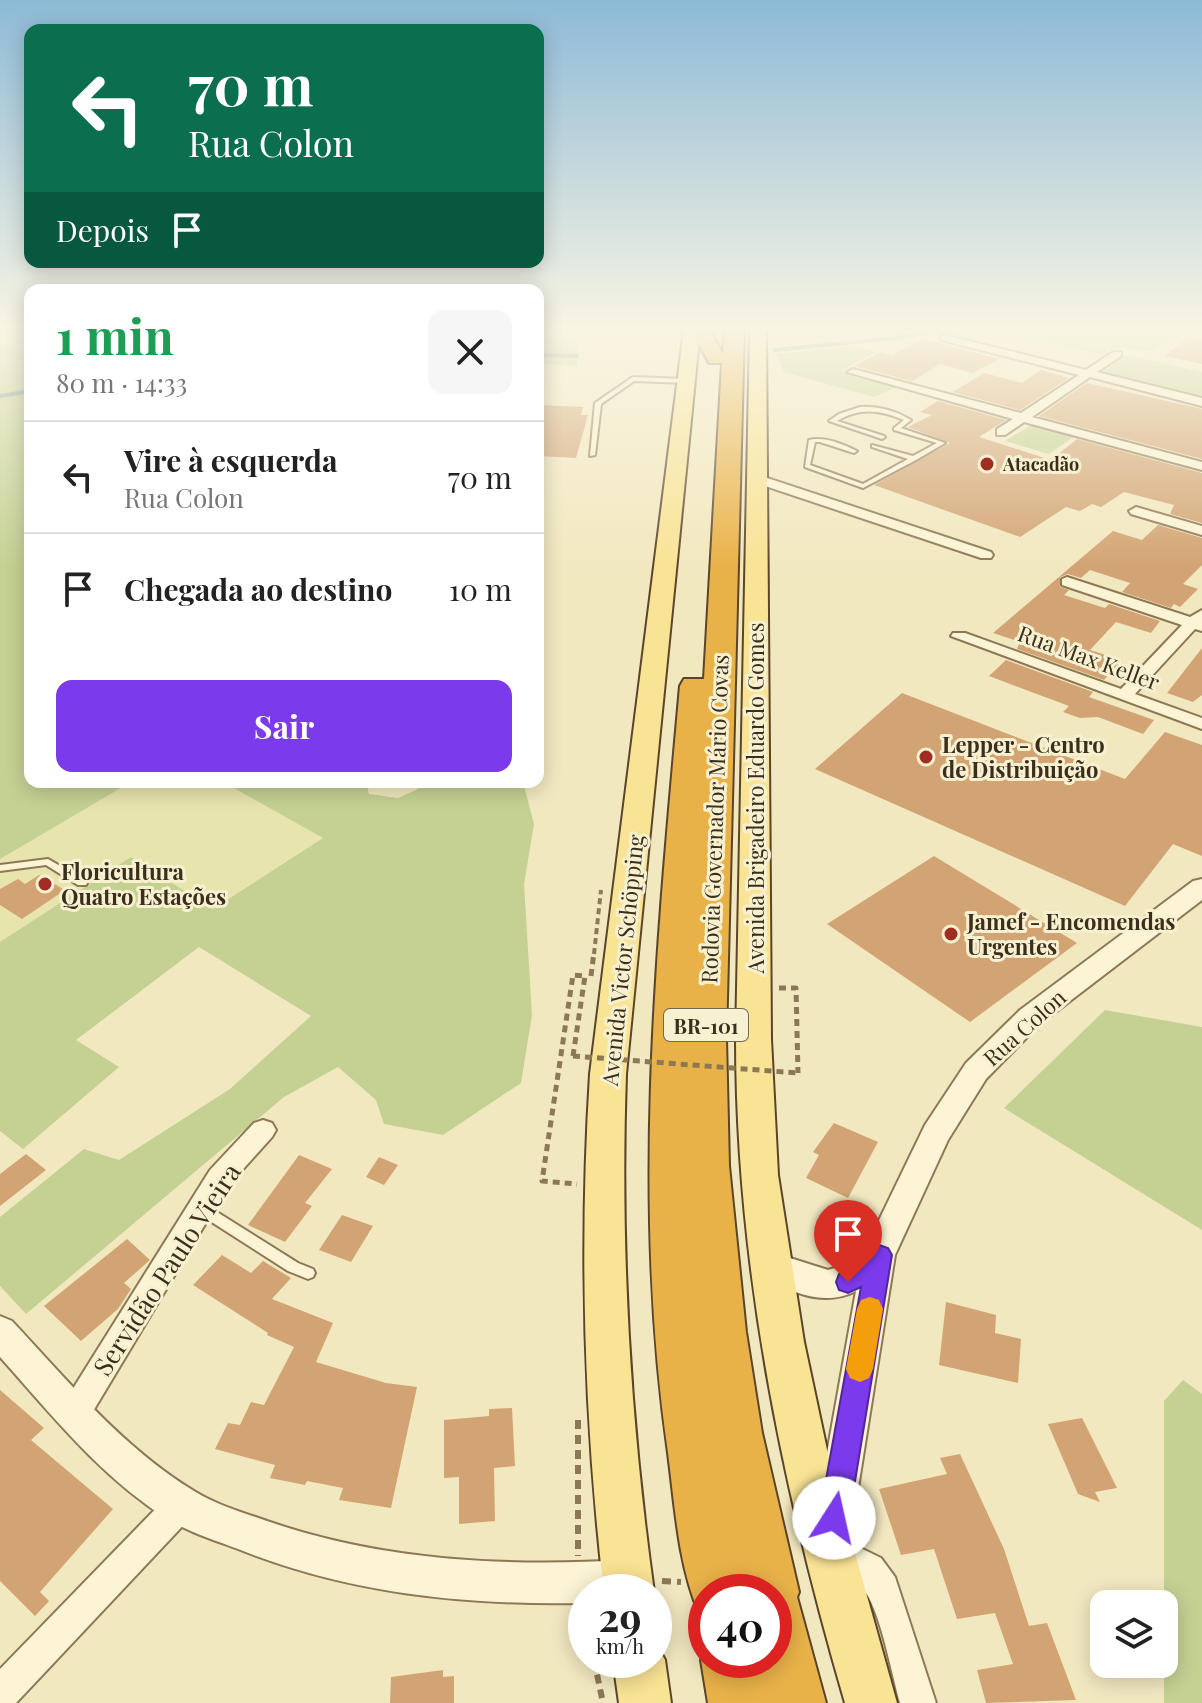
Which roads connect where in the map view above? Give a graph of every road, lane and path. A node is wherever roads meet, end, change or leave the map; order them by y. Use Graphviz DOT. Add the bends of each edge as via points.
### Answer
graph roads {
  1 [pos="597,408"];
  2 [pos="683,408"];
  3 [pos="720,408"];
  4 [pos="723,408"];
  5 [pos="756,408"];
  6 [pos="858,408"];
  7 [pos="876,408"];
  8 [pos="990,408"];
  9 [pos="1035,408"];
  10 [pos="1022,417"];
  11 [pos="1001,432"];
  12 [pos="882,437"];
  13 [pos="870,444"];
  14 [pos="854,451"];
  15 [pos="592,455"];
  16 [pos="914,459"];
  17 [pos="1202,466"];
  18 [pos="755,478"];
  19 [pos="1136,511"];
  20 [pos="1202,531"];
  21 [pos="986,555"];
  22 [pos="1067,582"];
  23 [pos="1199,621"];
  24 [pos="959,636"];
  25 [pos="1124,695"];
  26 [pos="1202,724"];
  27 [pos="0,868"];
  28 [pos="82,883"];
  29 [pos="1202,887"];
  30 [pos="780,1003"];
  31 [pos="781,1065"];
  32 [pos="781,1081"];
  33 [pos="263,1130"];
  34 [pos="577,1184"];
  35 [pos="200,1207"];
  36 [pos="879,1255"];
  37 [pos="771,1267"];
  38 [pos="308,1273"];
  39 [pos="0,1332"];
  40 [pos="75,1413"];
  41 [pos="181,1505"];
  42 [pos="829,1548"];
  43 [pos="627,1574"];
  44 [pos="717,1574"];
  45 [pos="765,1574"];
  46 [pos="568,1585"];
  47 [pos="598,1678"];
  48 [pos="642,1678"];
  49 [pos="735,1678"];
  50 [pos="788,1678"];
  51 [pos="0,1694"];
  52 [pos="603,1703"];
  53 [pos="645,1703"];
  54 [pos="740,1703"];
  55 [pos="794,1703"];
  56 [pos="871,1703"];
  57 [pos="918,1703"];
  1 -- 15 [label="lane"];
  2 -- 43 [label="main road, Avenida Victor Schöpping" via="604,1138 604,1339"];
  3 -- 44 [label="highway, Rodovia Governador Mário Covas / BR-101" via="675,1006 670,1186 683,1362"];
  4 -- 45 [label="highway, Rodovia Governador Mário Covas / BR-101" via="705,1150 720,1332"];
  5 -- 18 [label="main road, Avenida Brigadeiro Eduardo Gomes"];
  6 -- 12 [label="lane" via="832,421"];
  7 -- 16 [label="lane" via="905,418 908,422 896,429 942,443"];
  8 -- 10 [label="street"];
  9 -- 10 [label="street"];
  10 -- 11 [label="street"];
  10 -- 17 [label="street"];
  13 -- 16 [label="lane"];
  14 -- 16 [label="lane" via="812,440 807,466 863,486"];
  18 -- 21 [label="street"];
  18 -- 37 [label="main road, Avenida Brigadeiro Eduardo Gomes" via="756,1119"];
  19 -- 20 [label="street"];
  22 -- 23 [label="street"];
  23 -- 25 [label="street"];
  24 -- 25 [label="street, Rua Max Keller"];
  25 -- 26 [label="street, Rua Max Keller"];
  27 -- 28 [label="lane" via="48,862"];
  29 -- 36 [label="street, Rua Colon" via="1030,1017 976,1071 936,1134"];
  30 -- 34 [label="path, bridge" via="779,987 796,988 798,1073 573,1056 585,976 573,975 542,1181"];
  31 -- 32 [label="path"];
  33 -- 35 [label="street, Servidão Paulo Vieira"];
  35 -- 38 [label="lane"];
  35 -- 40 [label="street, Servidão Paulo Vieira"];
  36 -- 37 [label="street, Rua Colon" via="848,1282 835,1286 810,1284"];
  36 -- 42 [label="street, Rua Colon"];
  37 -- 42 [label="main road, Avenida Brigadeiro Eduardo Gomes"];
  39 -- 40 [label="street"];
  40 -- 41 [label="street" via="116,1456"];
  41 -- 46 [label="street" via="271,1542 346,1564 421,1578"];
  41 -- 51 [label="street"];
  42 -- 56 [label="main road, Avenida Brigadeiro Eduardo Gomes"];
  42 -- 57 [label="street" via="869,1570 883,1589"];
  47 -- 52 [label="path"];
  48 -- 53 [label="main road"];
  49 -- 54 [label="highway"];
  50 -- 55 [label="highway"];
}
